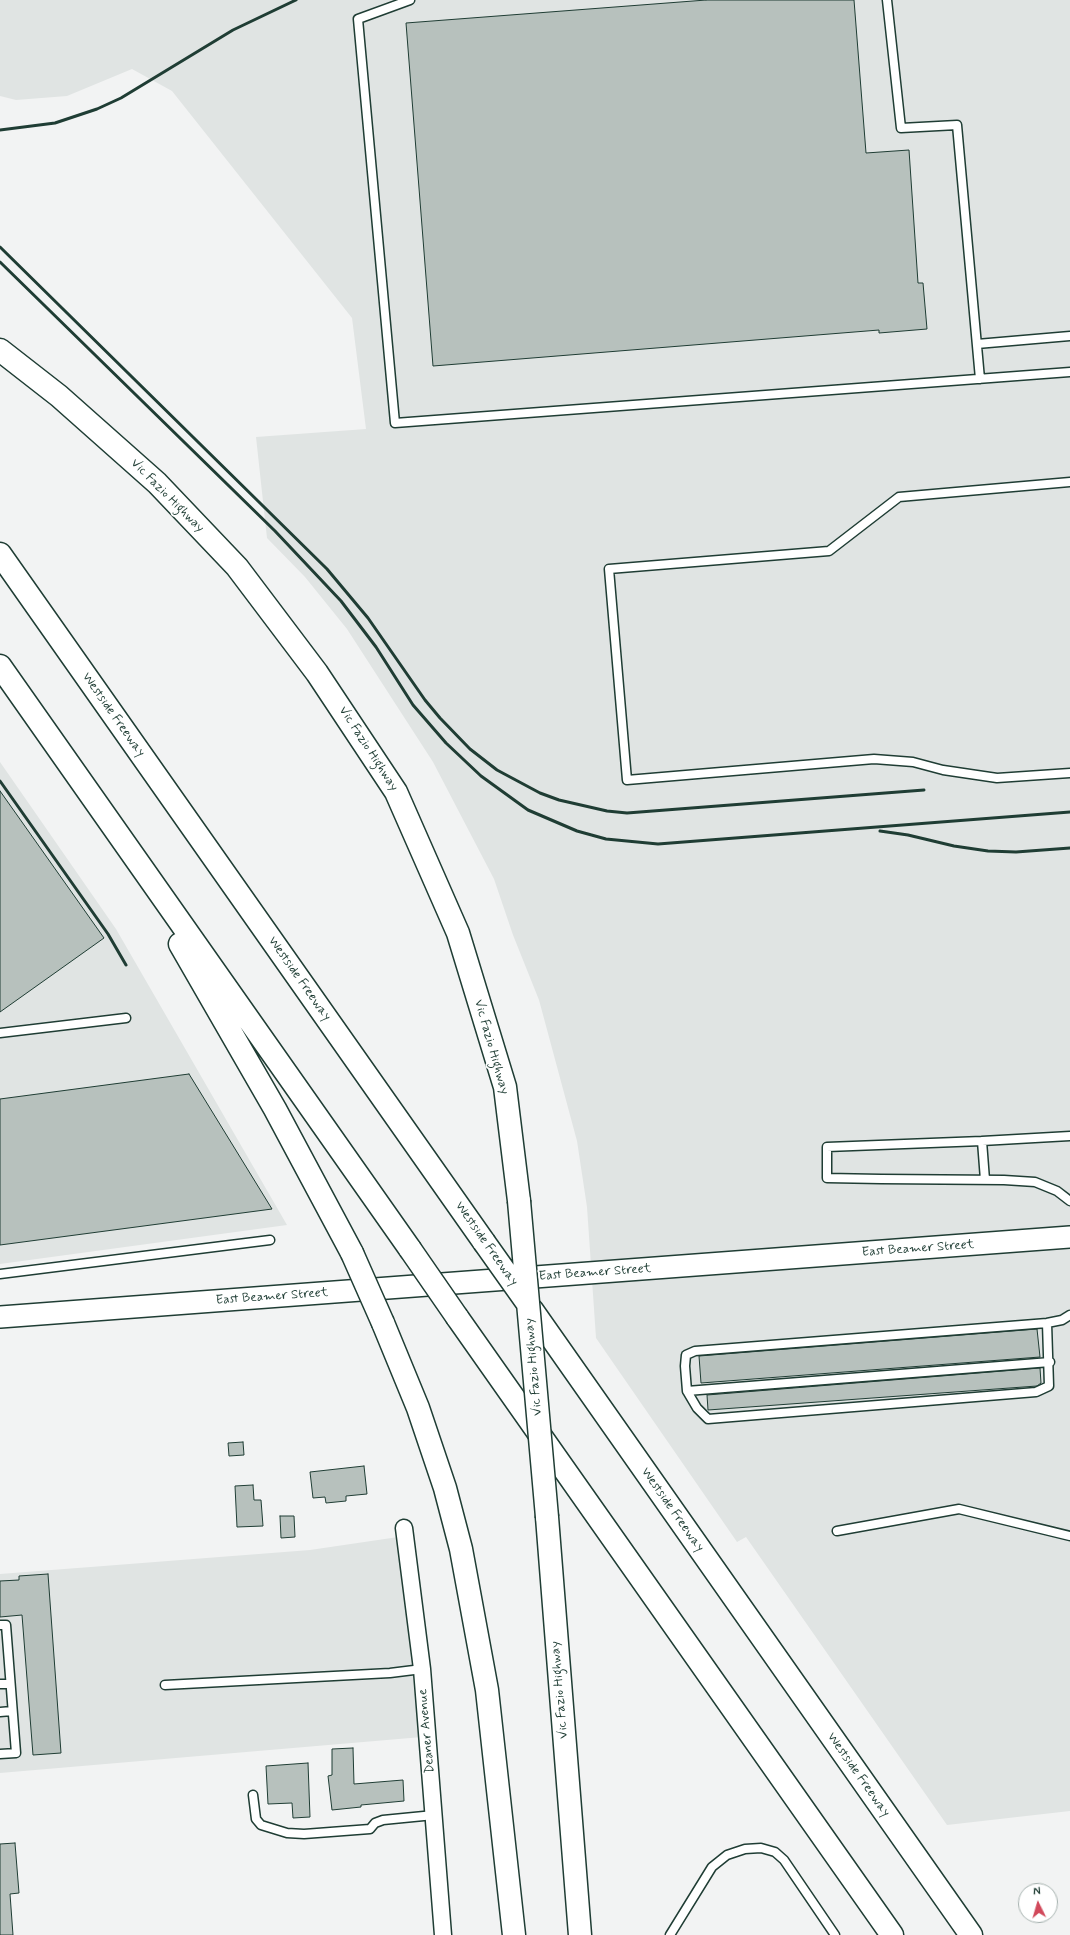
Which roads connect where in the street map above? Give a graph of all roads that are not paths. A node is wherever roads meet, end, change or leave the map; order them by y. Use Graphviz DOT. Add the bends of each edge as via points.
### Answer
graph roads {
  1 [pos="410,0"];
  2 [pos="887,0"];
  3 [pos="1070,336"];
  4 [pos="976,344"];
  5 [pos="0,350"];
  6 [pos="1070,372"];
  7 [pos="980,379"];
  8 [pos="1070,482"];
  9 [pos="0,554"];
  10 [pos="0,666"];
  11 [pos="1070,773"];
  12 [pos="131,853"];
  13 [pos="126,1018"];
  14 [pos="0,1033"];
  15 [pos="1070,1136"];
  16 [pos="982,1142"];
  17 [pos="985,1180"];
  18 [pos="1070,1201"];
  19 [pos="1070,1237"];
  20 [pos="270,1240"];
  21 [pos="0,1274"];
  22 [pos="1070,1315"];
  23 [pos="0,1317"];
  24 [pos="1047,1323"];
  25 [pos="1050,1362"];
  26 [pos="687,1391"];
  27 [pos="404,1528"];
  28 [pos="837,1531"];
  29 [pos="1070,1536"];
  30 [pos="0,1625"];
  31 [pos="4,1656"];
  32 [pos="422,1669"];
  33 [pos="0,1684"];
  34 [pos="10,1684"];
  35 [pos="165,1685"];
  36 [pos="12,1711"];
  37 [pos="0,1712"];
  38 [pos="0,1754"];
  39 [pos="253,1795"];
  40 [pos="434,1815"];
  41 [pos="443,1935"];
  42 [pos="514,1935"];
  43 [pos="580,1935"];
  44 [pos="670,1935"];
  45 [pos="835,1935"];
  46 [pos="892,1935"];
  47 [pos="971,1935"];
  1 -- 7 [label="lane" via="358,19 395,423"];
  2 -- 4 [label="lane" via="901,128 957,126"];
  3 -- 4 [label="lane"];
  4 -- 7 [label="lane"];
  5 -- 43 [label="highway, Vic Fazio Highway, bridge" via="59,396 157,483 237,567 317,673 396,792 458,933 503,1080 519,1201"];
  6 -- 7 [label="lane"];
  8 -- 11 [label="lane" via="899,497 829,551 609,569 627,780 874,759 913,762 943,770 997,778"];
  9 -- 47 [label="highway, Westside Freeway, bridge"];
  10 -- 12 [label="highway"];
  12 -- 42 [label="highway, bridge" via="187,957 275,1109 352,1253 418,1408 445,1488 461,1549 486,1690"];
  12 -- 46 [label="highway, bridge"];
  13 -- 14 [label="lane"];
  15 -- 16 [label="lane"];
  16 -- 17 [label="lane"];
  16 -- 17 [label="lane" via="827,1146 827,1178"];
  17 -- 18 [label="lane" via="1035,1182 1057,1191"];
  19 -- 23 [label="street, East Beamer Street"];
  20 -- 21 [label="lane"];
  22 -- 24 [label="lane" via="1062,1320"];
  24 -- 25 [label="lane"];
  24 -- 26 [label="lane" via="695,1351 686,1355"];
  25 -- 26 [label="lane"];
  25 -- 26 [label="lane" via="1049,1386 1036,1392 708,1419 697,1408"];
  27 -- 32 [label="street, Deaner Avenue"];
  28 -- 29 [label="lane" via="959,1509"];
  30 -- 31 [label="lane" via="6,1625"];
  31 -- 34 [label="lane"];
  32 -- 35 [label="lane" via="390,1673"];
  32 -- 40 [label="street, Deaner Avenue"];
  33 -- 34 [label="lane"];
  34 -- 36 [label="lane"];
  36 -- 37 [label="lane"];
  36 -- 38 [label="lane" via="16,1753"];
  39 -- 40 [label="lane" via="256,1819 261,1825 287,1833 370,1829 375,1823 383,1820"];
  40 -- 41 [label="street, Deaner Avenue"];
  44 -- 45 [label="lane" via="712,1867 727,1855 745,1849 761,1848 775,1852 784,1860"];
}
